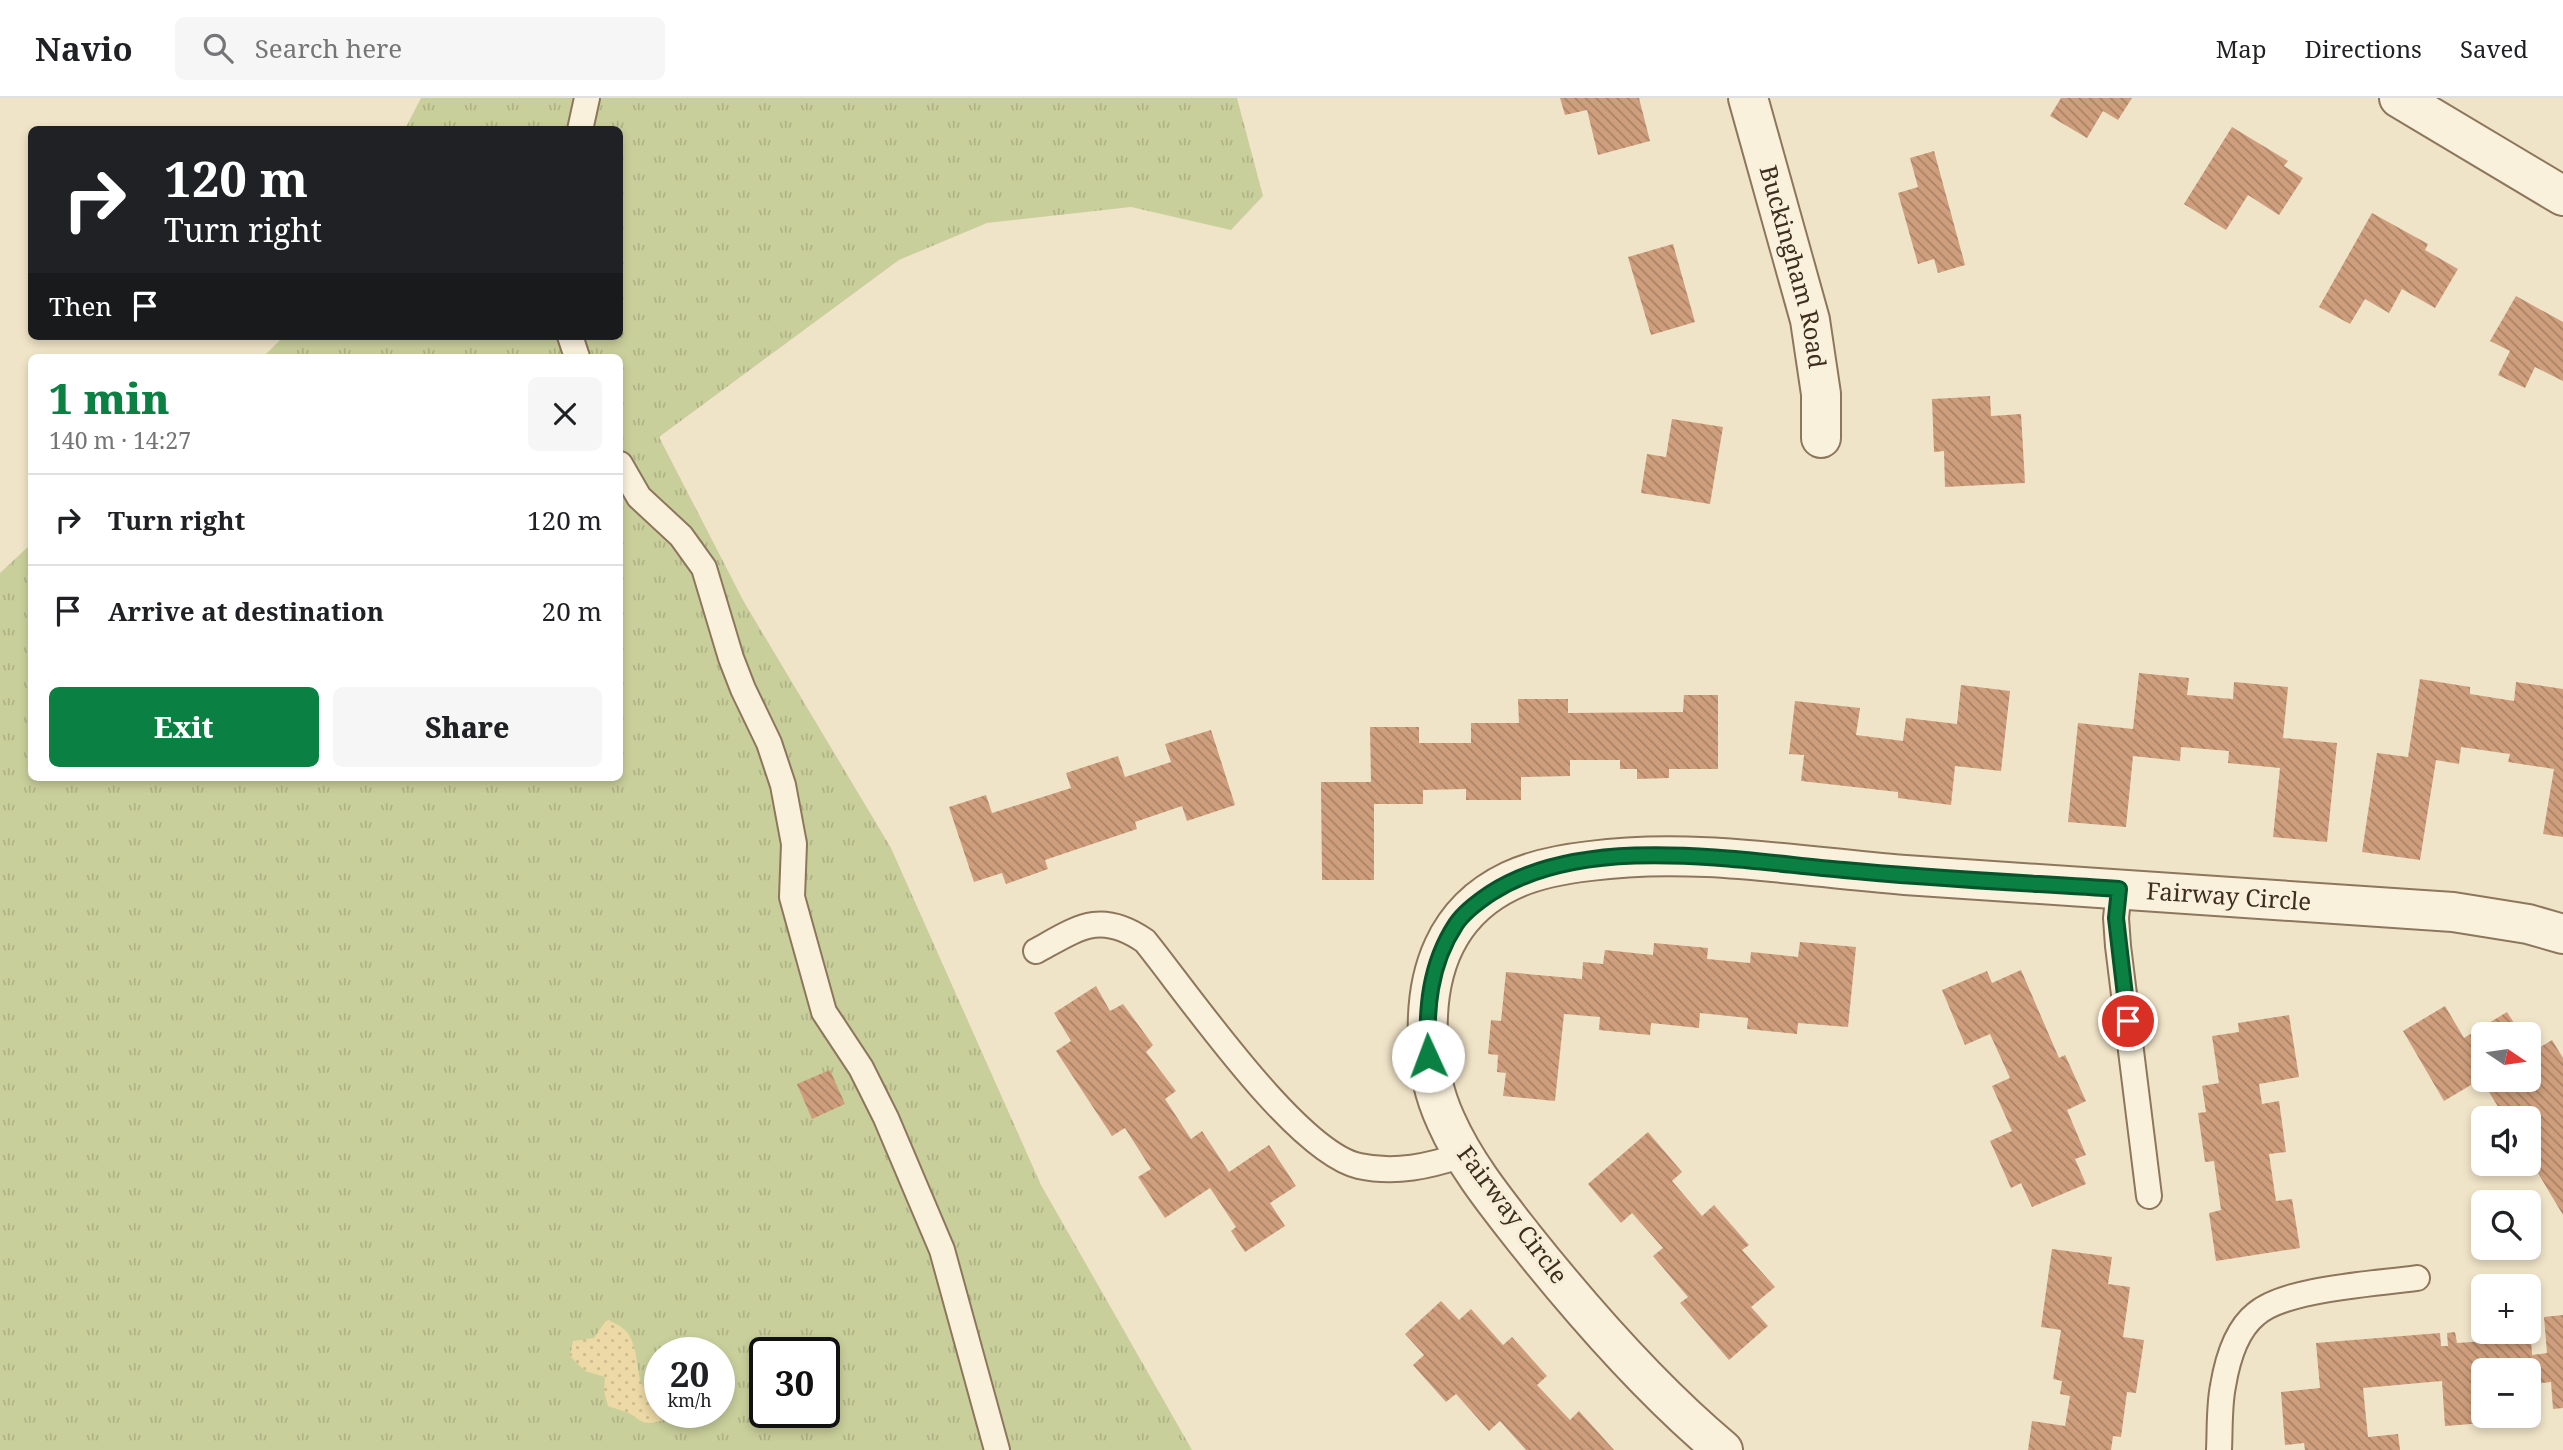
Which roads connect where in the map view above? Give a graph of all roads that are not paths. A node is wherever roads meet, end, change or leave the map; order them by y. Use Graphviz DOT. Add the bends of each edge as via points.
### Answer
graph roads {
  1 [pos="587,98"];
  2 [pos="1748,98"];
  3 [pos="2399,98"];
  4 [pos="581,126"];
  5 [pos="2563,195"];
  6 [pos="1821,438"];
  7 [pos="623,469"];
  8 [pos="2119,889"];
  9 [pos="2563,934"];
  10 [pos="1036,951"];
  11 [pos="1464,1155"];
  12 [pos="2149,1196"];
  13 [pos="2417,1278"];
  14 [pos="998,1450"];
  15 [pos="1723,1450"];
  16 [pos="2219,1450"];
  1 -- 4 [label="lane"];
  2 -- 6 [label="street, Buckingham Road" via="1810,320 1821,394"];
  3 -- 5 [label="street"];
  7 -- 14 [label="lane" via="639,497 681,536 704,568 731,658 783,785 794,844 792,897 824,1012 880,1106 942,1250"];
  8 -- 9 [label="street, Fairway Circle" via="2453,912"];
  8 -- 11 [label="street, Fairway Circle" via="1660,856 1577,862 1509,881 1457,922 1430,986 1428,1056 1433,1088"];
  8 -- 12 [label="lane" via="2116,918"];
  10 -- 11 [label="lane" via="1082,926 1128,929 1145,941 1261,1088 1328,1151 1356,1165 1390,1170"];
  11 -- 15 [label="street, Fairway Circle" via="1503,1211 1583,1308 1685,1418"];
  13 -- 16 [label="lane" via="2300,1295 2255,1314 2229,1361 2222,1388"];
}
